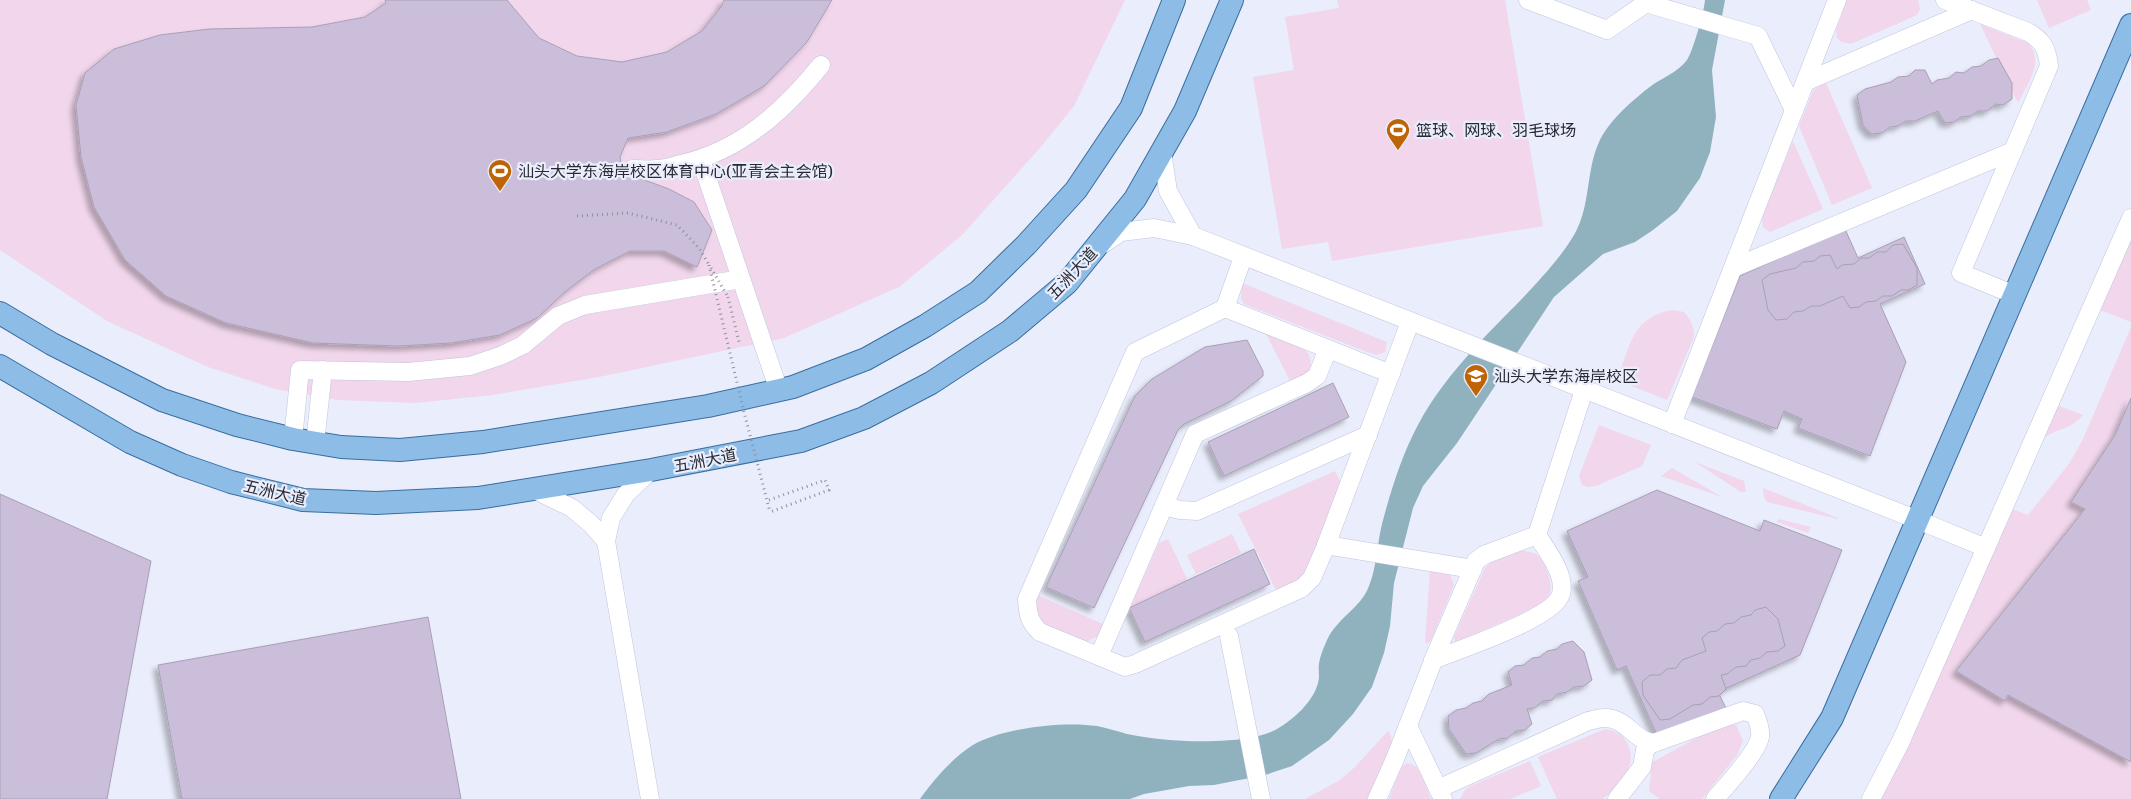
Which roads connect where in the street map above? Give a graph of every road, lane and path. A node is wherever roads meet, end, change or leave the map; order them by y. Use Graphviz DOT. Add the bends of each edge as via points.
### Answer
graph roads {
  1 [pos="1174,0"];
  2 [pos="1232,0"];
  3 [pos="1528,0"];
  4 [pos="1838,0"];
  5 [pos="1945,0"];
  6 [pos="1972,10"];
  7 [pos="2131,24"];
  8 [pos="822,65"];
  9 [pos="1805,82"];
  10 [pos="1794,110"];
  11 [pos="2013,151"];
  12 [pos="1162,152"];
  13 [pos="701,160"];
  14 [pos="632,169"];
  15 [pos="577,216"];
  16 [pos="2131,218"];
  17 [pos="1192,236"];
  18 [pos="1092,252"];
  19 [pos="1244,257"];
  20 [pos="709,265"];
  21 [pos="1733,268"];
  22 [pos="741,279"];
  23 [pos="2015,295"];
  24 [pos="1225,308"];
  25 [pos="0,313"];
  26 [pos="1410,322"];
  27 [pos="739,342"];
  28 [pos="1328,349"];
  29 [pos="0,366"];
  30 [pos="323,370"];
  31 [pos="1391,374"];
  32 [pos="1584,390"];
  33 [pos="779,391"];
  34 [pos="1672,424"];
  35 [pos="1368,435"];
  36 [pos="304,441"];
  37 [pos="651,470"];
  38 [pos="532,489"];
  39 [pos="770,500"];
  40 [pos="1164,506"];
  41 [pos="1918,520"];
  42 [pos="1538,535"];
  43 [pos="606,542"];
  44 [pos="1326,545"];
  45 [pos="1986,548"];
  46 [pos="1472,570"];
  47 [pos="1230,636"];
  48 [pos="1099,656"];
  49 [pos="1434,660"];
  50 [pos="1408,726"];
  51 [pos="1654,743"];
  52 [pos="1441,794"];
  53 [pos="650,799"];
  54 [pos="1261,799"];
  55 [pos="1377,799"];
  56 [pos="1618,799"];
  57 [pos="1715,799"];
  58 [pos="1781,799"];
  59 [pos="1872,799"];
  1 -- 33 [label="main road" via="1131,108 1076,190 1026,245 978,292 924,326 866,360"];
  2 -- 12 [label="main road, 五洲大道" via="1184,111"];
  3 -- 10 [label="street" via="1607,30 1646,3 1758,36"];
  4 -- 9 [label="street"];
  5 -- 6 [label="street"];
  6 -- 9 [label="street"];
  6 -- 11 [label="street" via="2040,38 2048,53 2049,66"];
  7 -- 23 [label="main road"];
  8 -- 13 [label="street" via="799,92 760,126 729,148"];
  9 -- 10 [label="street"];
  10 -- 21 [label="street"];
  11 -- 21 [label="street"];
  11 -- 23 [label="street" via="1961,273"];
  12 -- 17 [label="street" via="1168,191"];
  12 -- 18 [label="main road, 五洲大道" via="1135,199"];
  13 -- 14 [label="street" via="660,169"];
  13 -- 22 [label="street"];
  15 -- 20 [label="path" via="628,213 676,225 699,248"];
  16 -- 45 [label="street"];
  17 -- 18 [label="street" via="1154,228 1121,232"];
  17 -- 19 [label="street"];
  18 -- 37 [label="main road, 五洲大道" via="1067,283 1010,330 931,383 864,418 801,441"];
  19 -- 24 [label="street"];
  19 -- 26 [label="street"];
  20 -- 27 [label="path, bridge" via="728,297"];
  20 -- 39 [label="path, bridge" via="770,512 829,490 825,480"];
  21 -- 34 [label="street"];
  22 -- 30 [label="street" via="585,305 558,316 523,344 470,366 408,372"];
  22 -- 33 [label="street"];
  23 -- 41 [label="main road"];
  24 -- 28 [label="street"];
  24 -- 48 [label="street" via="1136,352 1027,599 1032,625 1040,632"];
  25 -- 36 [label="main road" via="52,344 162,400 237,425"];
  26 -- 31 [label="street"];
  26 -- 32 [label="street"];
  28 -- 31 [label="street"];
  28 -- 40 [label="street" via="1317,376 1307,383 1195,434"];
  29 -- 38 [label="main road, 五洲大道" via="130,442 182,465 231,482 303,500 386,502 478,498"];
  30 -- 36 [label="street"];
  30 -- 36 [label="street" via="300,370"];
  31 -- 35 [label="street"];
  32 -- 34 [label="street"];
  32 -- 42 [label="street"];
  33 -- 36 [label="main road" via="708,406 483,442 400,450 341,447"];
  34 -- 41 [label="street"];
  35 -- 40 [label="street" via="1197,511"];
  35 -- 44 [label="street"];
  37 -- 38 [label="main road, 五洲大道"];
  37 -- 43 [label="street" via="626,494 611,518"];
  38 -- 43 [label="street" via="572,508"];
  40 -- 48 [label="street"];
  41 -- 45 [label="street"];
  41 -- 58 [label="main road" via="1832,718"];
  42 -- 46 [label="street" via="1484,554"];
  42 -- 49 [label="street" via="1555,563 1561,583 1561,596 1553,606 1536,618"];
  43 -- 53 [label="street"];
  44 -- 46 [label="street"];
  44 -- 48 [label="street" via="1312,578 1302,588 1135,664 1125,667"];
  45 -- 59 [label="street"];
  46 -- 49 [label="street"];
  47 -- 54 [label="street"];
  49 -- 50 [label="street"];
  50 -- 52 [label="street"];
  50 -- 55 [label="street"];
  51 -- 52 [label="street" via="1643,742 1614,720 1588,721"];
  51 -- 56 [label="street" via="1645,750 1642,767"];
  51 -- 57 [label="street" via="1743,711 1755,714 1760,738 1750,756"];
}
